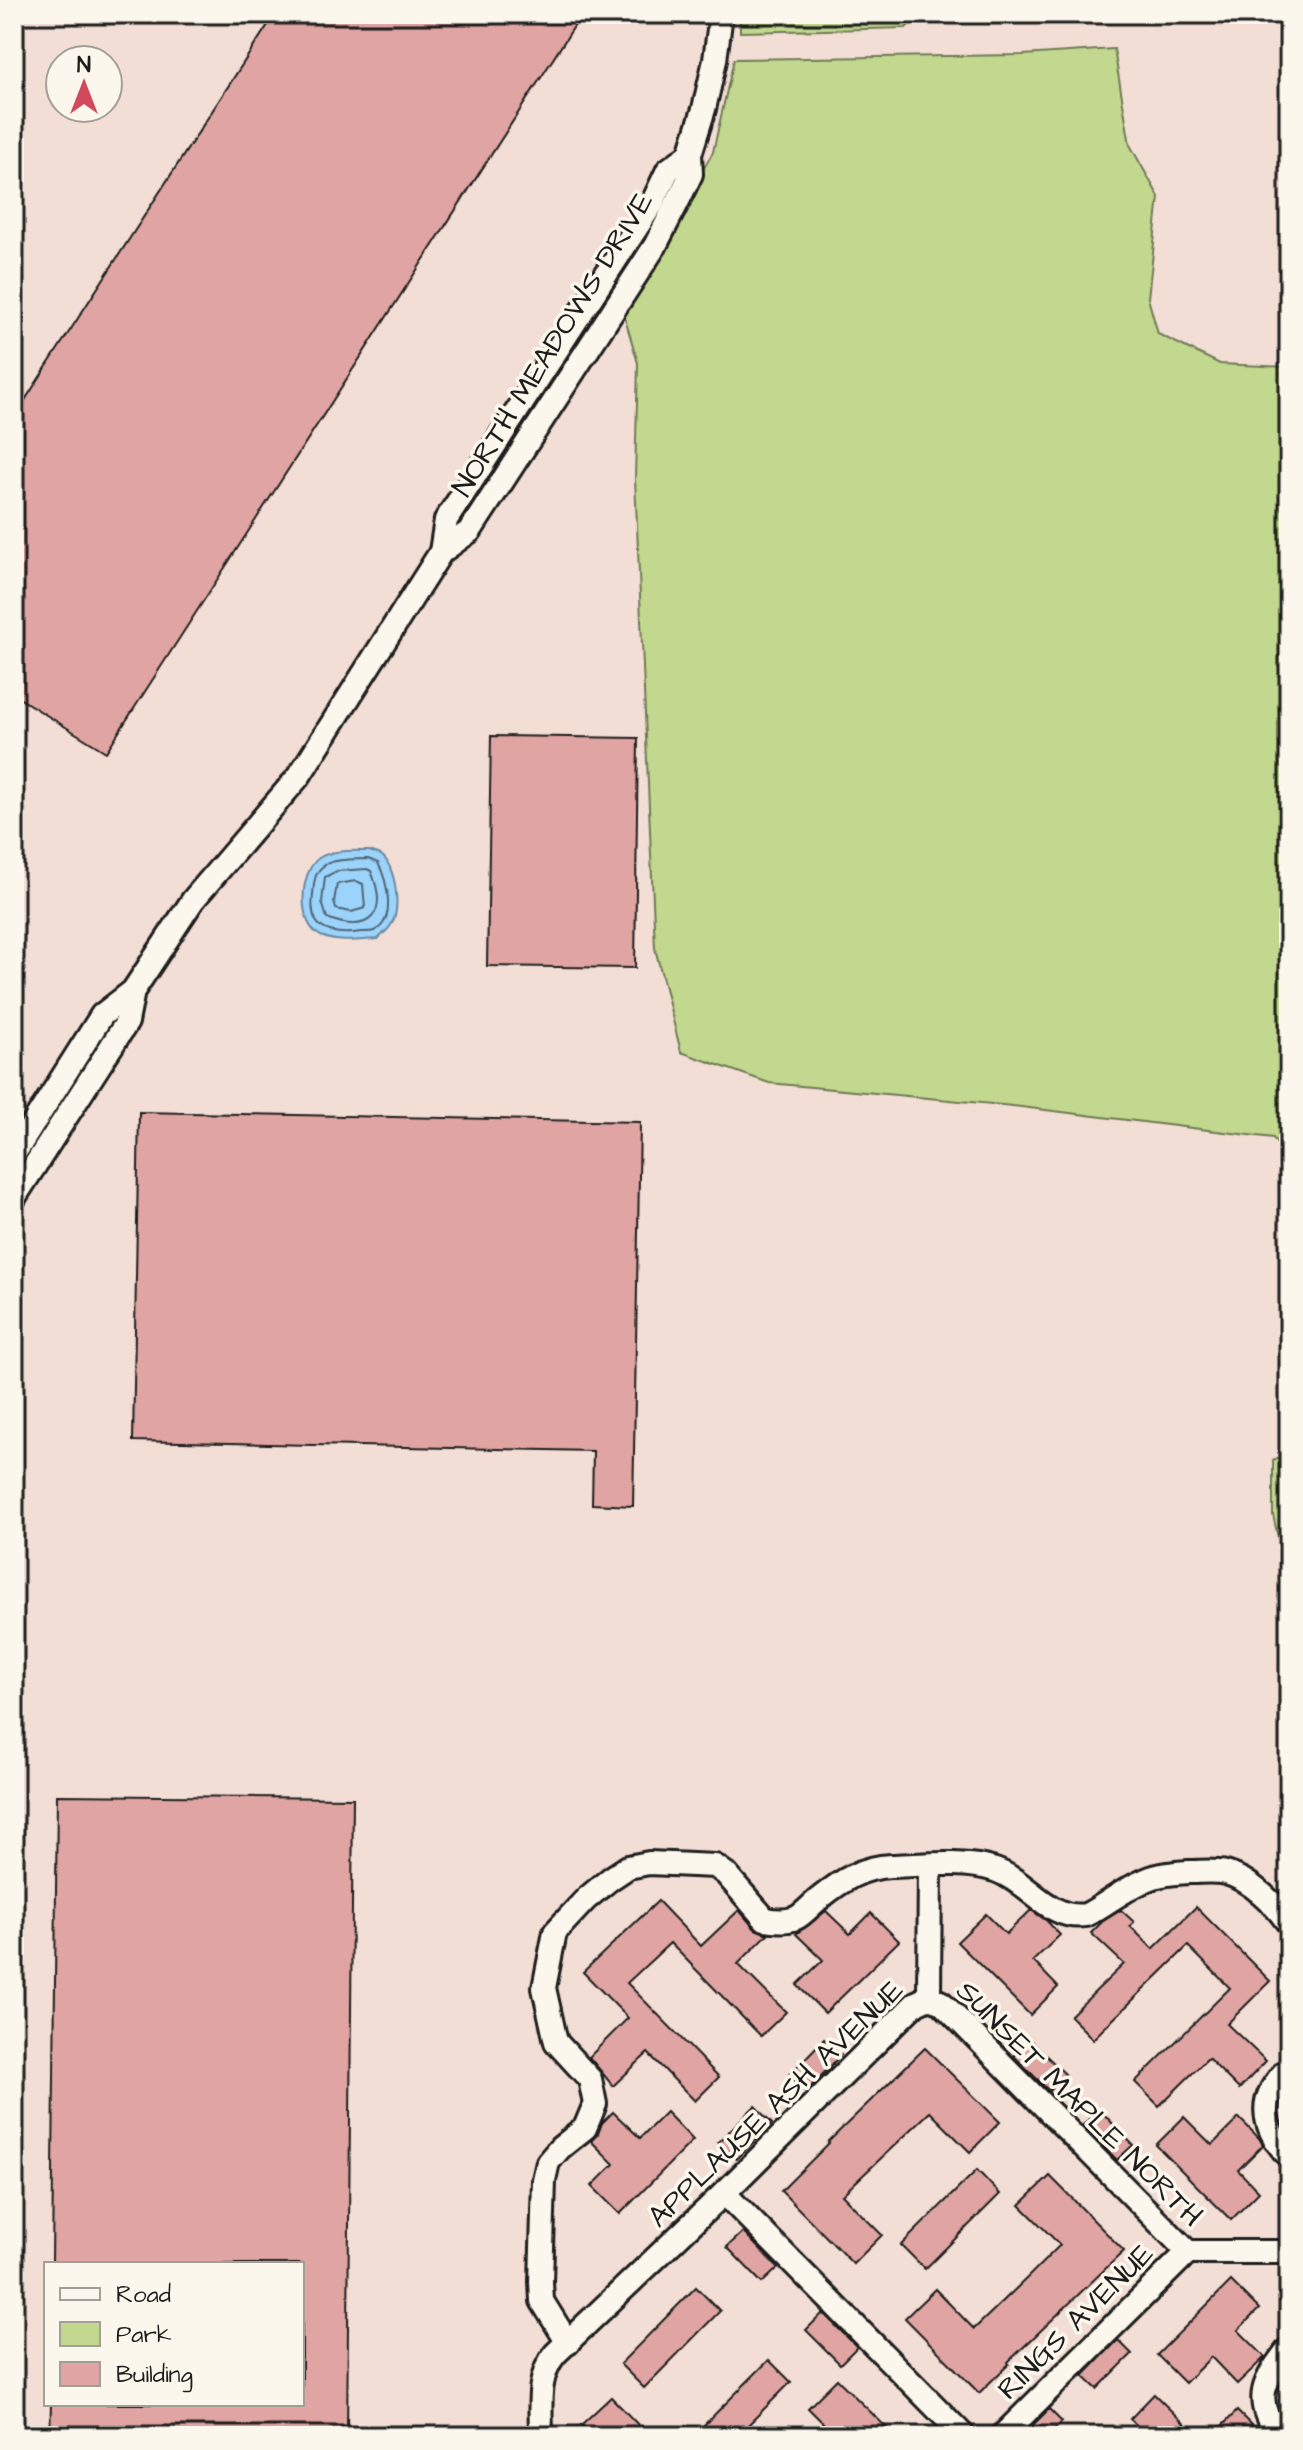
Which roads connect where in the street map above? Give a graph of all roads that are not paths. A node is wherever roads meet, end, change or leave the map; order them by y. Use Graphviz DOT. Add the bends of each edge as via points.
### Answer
graph roads {
  1 [pos="721,14"];
  2 [pos="133,991"];
  3 [pos="14,1154"];
  4 [pos="14,1198"];
  5 [pos="930,1865"];
  6 [pos="1289,1924"];
  7 [pos="929,1997"];
  8 [pos="1289,2068"];
  9 [pos="1289,2157"];
  10 [pos="724,2193"];
  11 [pos="1188,2252"];
  12 [pos="1289,2252"];
  13 [pos="568,2343"];
  14 [pos="1289,2348"];
  15 [pos="541,2436"];
  16 [pos="964,2436"];
  17 [pos="1002,2436"];
  18 [pos="1279,2436"];
  1 -- 2 [label="street, NORTH MEADOWS DRIVE" via="715,60 690,154 691,174 655,246 470,531 441,552 299,776 193,900"];
  2 -- 3 [label="street, NORTH MEADOWS DRIVE" via="102,1015"];
  2 -- 4 [label="street, NORTH MEADOWS DRIVE" via="127,1022"];
  5 -- 6 [label="street" via="996,1870 1075,1917 1148,1879 1172,1873 1226,1873 1257,1890"];
  5 -- 7 [label="street, APPLAUSE ASH AVENUE"];
  5 -- 13 [label="street" via="862,1870 797,1917 782,1921 765,1919 715,1866 649,1863 628,1867 610,1879 555,1932 544,1988 556,2042 590,2079 595,2104 585,2128 548,2162 544,2180 542,2301"];
  7 -- 10 [label="street, APPLAUSE ASH AVENUE" via="916,2003"];
  7 -- 11 [label="street, SUNSET MAPLE NORTH" via="942,2003"];
  8 -- 9 [label="street" via="1265,2106 1276,2143"];
  10 -- 13 [label="street, APPLAUSE ASH AVENUE"];
  10 -- 16 [label="street"];
  11 -- 12 [label="street, RINGS AVENUE"];
  11 -- 17 [label="street, RINGS AVENUE"];
  13 -- 15 [label="street, APPLAUSE ASH AVENUE" via="545,2367"];
  14 -- 18 [label="street" via="1270,2372 1261,2396 1267,2421"];
}
